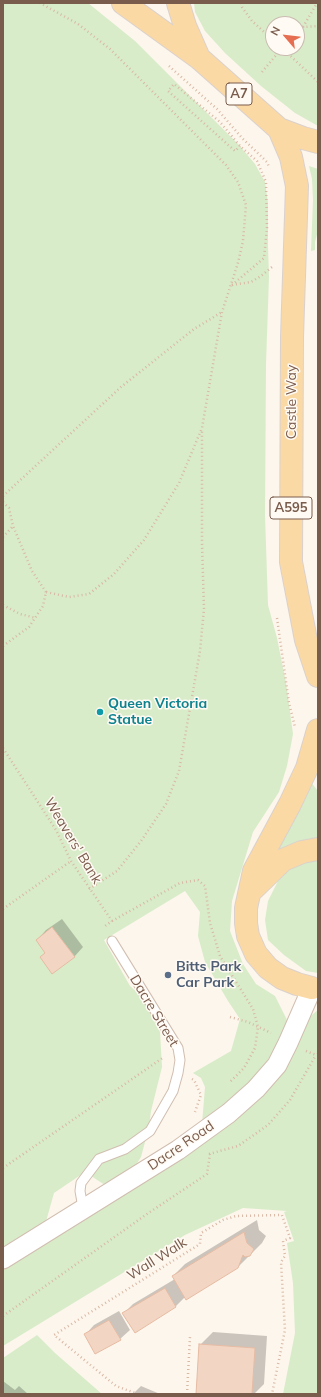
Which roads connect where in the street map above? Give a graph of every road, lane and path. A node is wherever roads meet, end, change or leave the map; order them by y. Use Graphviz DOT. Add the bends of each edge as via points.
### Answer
graph roads {
  1 [pos="40,3"];
  2 [pos="123,3"];
  3 [pos="178,3"];
  4 [pos="241,3"];
  5 [pos="318,3"];
  6 [pos="305,24"];
  7 [pos="318,26"];
  8 [pos="305,27"];
  9 [pos="265,33"];
  10 [pos="275,56"];
  11 [pos="290,56"];
  12 [pos="199,58"];
  13 [pos="167,64"];
  14 [pos="262,72"];
  15 [pos="318,82"];
  16 [pos="279,129"];
  17 [pos="318,142"];
  18 [pos="240,146"];
  19 [pos="270,169"];
  20 [pos="274,272"];
  21 [pos="232,285"];
  22 [pos="222,312"];
  23 [pos="202,428"];
  24 [pos="3,496"];
  25 [pos="3,502"];
  26 [pos="13,526"];
  27 [pos="3,537"];
  28 [pos="46,592"];
  29 [pos="3,605"];
  30 [pos="277,613"];
  31 [pos="36,618"];
  32 [pos="3,646"];
  33 [pos="318,676"];
  34 [pos="318,730"];
  35 [pos="297,734"];
  36 [pos="3,748"];
  37 [pos="318,850"];
  38 [pos="71,861"];
  39 [pos="89,889"];
  40 [pos="250,893"];
  41 [pos="3,909"];
  42 [pos="112,921"];
  43 [pos="112,941"];
  44 [pos="312,988"];
  45 [pos="178,1048"];
  46 [pos="316,1055"];
  47 [pos="178,1073"];
  48 [pos="227,1085"];
  49 [pos="199,1112"];
  50 [pos="210,1154"];
  51 [pos="204,1157"];
  52 [pos="3,1168"];
  53 [pos="83,1208"];
  54 [pos="3,1259"];
  55 [pos="3,1316"];
  56 [pos="190,1337"];
  57 [pos="138,1394"];
  58 [pos="188,1394"];
  59 [pos="272,1394"];
  1 -- 21 [label="path" via="78,24 110,49 226,165 238,182 246,205 243,241"];
  2 -- 12 [label="main road, A7"];
  3 -- 12 [label="main road, A7"];
  4 -- 9 [label="path" via="252,21"];
  5 -- 6 [label="path"];
  7 -- 8 [label="path"];
  10 -- 14 [label="path"];
  11 -- 15 [label="path"];
  12 -- 16 [label="main road, A7"];
  13 -- 19 [label="path" via="217,109 267,162"];
  16 -- 17 [label="main road, A7"];
  16 -- 33 [label="main road, Castle Way / A595" via="291,157 297,186 292,337 291,562 306,640"];
  18 -- 18 [label="path" via="220,122 174,84 168,91 235,151"];
  18 -- 21 [label="path" via="257,161 266,182 267,228 264,258"];
  20 -- 21 [label="path" via="274,265 251,282"];
  21 -- 22 [label="path"];
  22 -- 23 [label="path"];
  22 -- 24 [label="path" via="194,328 121,386"];
  23 -- 28 [label="path" via="179,483 144,540 114,574 89,594 69,597"];
  23 -- 39 [label="path" via="204,609 200,651 179,771 166,804 141,842 117,871"];
  25 -- 26 [label="path" via="8,508"];
  26 -- 27 [label="path"];
  26 -- 28 [label="path" via="32,571"];
  28 -- 31 [label="path" via="43,606"];
  29 -- 31 [label="path" via="20,614"];
  30 -- 35 [label="path" via="289,703"];
  31 -- 32 [label="path" via="29,627"];
  34 -- 40 [label="main road" via="307,768 254,871"];
  36 -- 38 [label="path, Weavers' Bank" via="56,830"];
  37 -- 40 [label="main road" via="302,852 283,860"];
  38 -- 39 [label="path, Weavers' Bank"];
  38 -- 41 [label="path"];
  39 -- 42 [label="path, Weavers' Bank"];
  40 -- 44 [label="main road" via="246,923 248,936 256,954 268,968 282,978"];
  42 -- 43 [label="path" via="103,927"];
  42 -- 48 [label="path" via="180,883 198,880 205,886 210,923 220,956 253,1009 258,1026 255,1048 244,1068"];
  43 -- 45 [label="lane, Dacre Street"];
  44 -- 53 [label="street, Dacre Road" via="276,1065 256,1089 229,1113 178,1150"];
  45 -- 47 [label="lane, Dacre Street"];
  45 -- 52 [label="path"];
  46 -- 50 [label="path" via="290,1100 268,1125 238,1146"];
  47 -- 49 [label="path" via="194,1080 201,1095 194,1117"];
  47 -- 53 [label="lane, Dacre Street" via="173,1091 150,1132 124,1149 98,1159 81,1182"];
  50 -- 51 [label="path"];
  50 -- 55 [label="path" via="207,1174"];
  53 -- 54 [label="street, Dacre Road"];
  56 -- 58 [label="path"];
  57 -- 59 [label="path, Wall Walk" via="116,1386 54,1335 200,1244 201,1233 223,1220 236,1216 282,1215 290,1238 283,1241 285,1256 281,1262 285,1330"];
}
